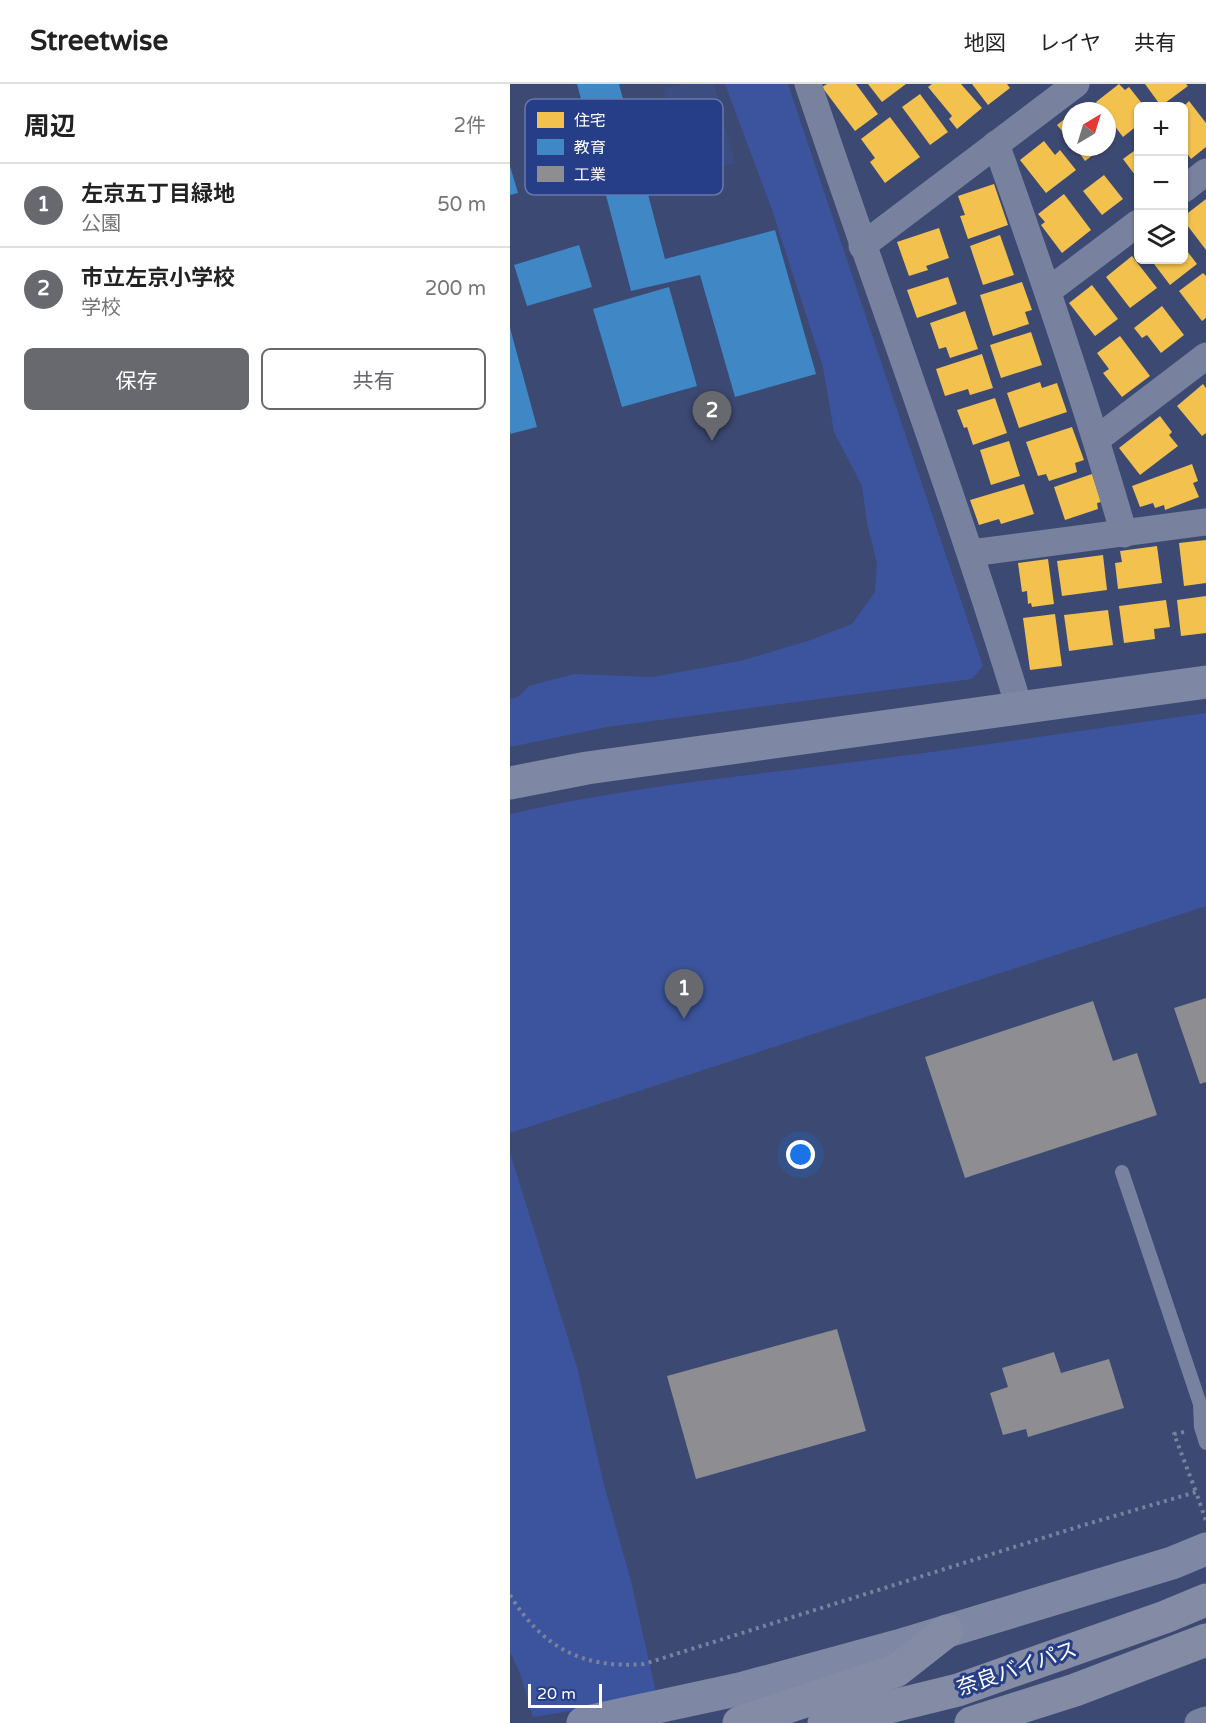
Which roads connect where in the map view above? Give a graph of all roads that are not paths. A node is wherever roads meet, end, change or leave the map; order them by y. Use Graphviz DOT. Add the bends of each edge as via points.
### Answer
graph roads {
  1 [pos="808,84"];
  2 [pos="1076,84"];
  3 [pos="996,144"];
  4 [pos="1206,172"];
  5 [pos="1188,186"];
  6 [pos="1134,226"];
  7 [pos="862,246"];
  8 [pos="1048,291"];
  9 [pos="1206,356"];
  10 [pos="1097,439"];
  11 [pos="1206,522"];
  12 [pos="1124,534"];
  13 [pos="971,553"];
  14 [pos="1206,682"];
  15 [pos="1019,707"];
  16 [pos="510,783"];
  17 [pos="1122,1172"];
  18 [pos="1206,1443"];
  19 [pos="1206,1549"];
  20 [pos="1206,1600"];
  21 [pos="947,1631"];
  22 [pos="1206,1640"];
  23 [pos="1206,1720"];
  24 [pos="583,1723"];
  25 [pos="739,1723"];
  26 [pos="824,1723"];
  27 [pos="971,1723"];
  28 [pos="1198,1723"];
  1 -- 7 [label="street"];
  2 -- 3 [label="street"];
  3 -- 7 [label="street"];
  3 -- 8 [label="street"];
  4 -- 5 [label="street"];
  6 -- 8 [label="street"];
  7 -- 13 [label="street"];
  8 -- 10 [label="street"];
  9 -- 10 [label="street"];
  10 -- 12 [label="street"];
  11 -- 12 [label="street"];
  12 -- 13 [label="street"];
  13 -- 15 [label="street"];
  14 -- 15 [label="street"];
  15 -- 16 [label="street" via="587,768"];
  17 -- 18 [label="lane" via="1200,1404"];
  19 -- 21 [label="street" via="1172,1563"];
  20 -- 26 [label="highway, 奈良バイパス" via="958,1690"];
  21 -- 24 [label="street" via="740,1689"];
  21 -- 25 [label="highway" via="896,1671"];
  22 -- 27 [label="highway, 奈良バイパス" via="1075,1690"];
  23 -- 28 [label="street"];
}
